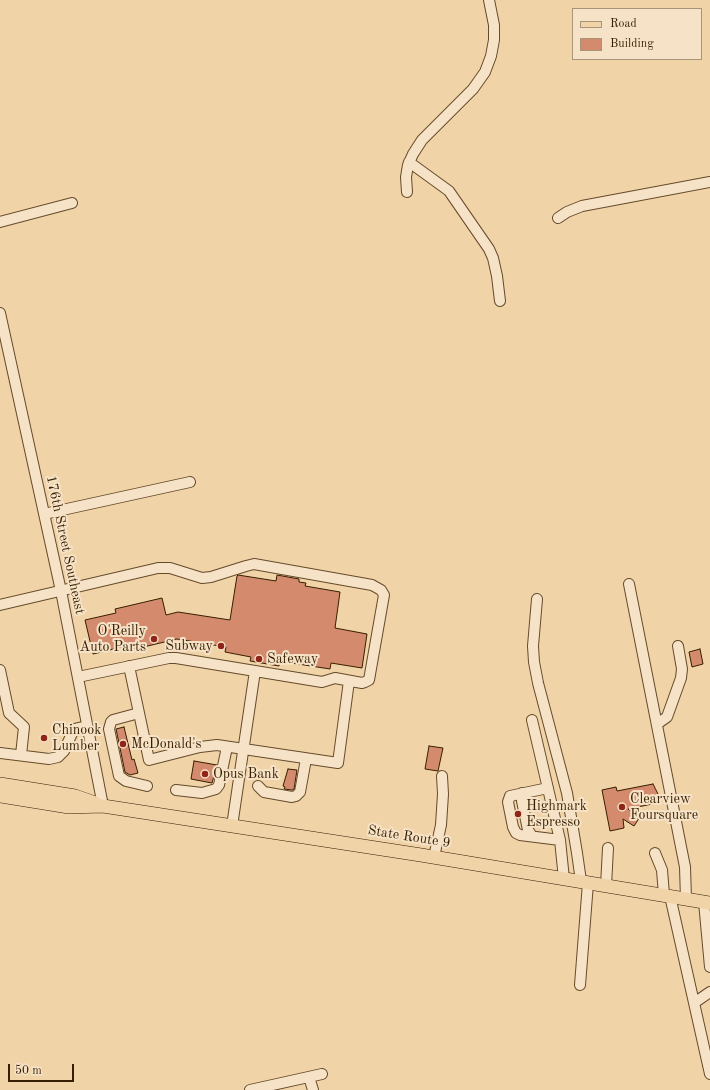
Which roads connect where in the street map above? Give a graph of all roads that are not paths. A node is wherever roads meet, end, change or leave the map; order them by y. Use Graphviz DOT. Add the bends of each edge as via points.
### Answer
graph roads {
  1 [pos="489,0"];
  2 [pos="409,162"];
  3 [pos="710,182"];
  4 [pos="407,192"];
  5 [pos="72,203"];
  6 [pos="558,218"];
  7 [pos="0,222"];
  8 [pos="500,301"];
  9 [pos="0,313"];
  10 [pos="190,482"];
  11 [pos="44,514"];
  12 [pos="629,584"];
  13 [pos="61,591"];
  14 [pos="537,600"];
  15 [pos="0,605"];
  16 [pos="678,646"];
  17 [pos="129,666"];
  18 [pos="0,670"];
  19 [pos="255,671"];
  20 [pos="78,677"];
  21 [pos="350,681"];
  22 [pos="139,713"];
  23 [pos="532,720"];
  24 [pos="657,724"];
  25 [pos="87,726"];
  26 [pos="227,747"];
  27 [pos="243,750"];
  28 [pos="0,753"];
  29 [pos="22,755"];
  30 [pos="306,759"];
  31 [pos="442,776"];
  32 [pos="0,784"];
  33 [pos="147,786"];
  34 [pos="258,786"];
  35 [pos="548,788"];
  36 [pos="176,790"];
  37 [pos="0,796"];
  38 [pos="103,806"];
  39 [pos="232,826"];
  40 [pos="560,840"];
  41 [pos="608,848"];
  42 [pos="655,853"];
  43 [pos="434,857"];
  44 [pos="564,879"];
  45 [pos="584,882"];
  46 [pos="606,886"];
  47 [pos="667,896"];
  48 [pos="686,899"];
  49 [pos="707,902"];
  50 [pos="710,967"];
  51 [pos="580,986"];
  52 [pos="710,992"];
  53 [pos="694,1002"];
  54 [pos="322,1074"];
  55 [pos="710,1074"];
  56 [pos="308,1077"];
  57 [pos="250,1090"];
  58 [pos="314,1090"];
  1 -- 2 [label="street" via="494,40 485,72 473,89 422,140"];
  2 -- 4 [label="street"];
  2 -- 8 [label="street" via="449,191 489,249 497,276"];
  3 -- 6 [label="street" via="582,206"];
  5 -- 7 [label="street"];
  9 -- 11 [label="street, 176th Street Southeast"];
  10 -- 11 [label="street"];
  11 -- 13 [label="street, 176th Street Southeast"];
  12 -- 24 [label="street"];
  13 -- 15 [label="street"];
  13 -- 20 [label="street, 176th Street Southeast"];
  13 -- 21 [label="street" via="158,568 170,568 202,578 254,564 372,585 384,595 369,680 362,683"];
  14 -- 45 [label="street" via="534,662 567,793"];
  16 -- 24 [label="street" via="681,678 668,716"];
  17 -- 19 [label="street" via="176,658"];
  17 -- 20 [label="street"];
  17 -- 22 [label="street"];
  18 -- 29 [label="street" via="9,714 24,727"];
  19 -- 21 [label="street" via="322,682 335,678"];
  19 -- 27 [label="street"];
  20 -- 25 [label="street, 176th Street Southeast"];
  21 -- 30 [label="street" via="338,763"];
  22 -- 26 [label="street" via="150,760 208,745"];
  22 -- 33 [label="street" via="113,720 109,729 120,776 126,781"];
  23 -- 35 [label="street"];
  24 -- 48 [label="street" via="685,867"];
  25 -- 29 [label="street" via="74,729 64,751 58,757 49,759"];
  25 -- 38 [label="street, 176th Street Southeast"];
  26 -- 27 [label="street"];
  26 -- 36 [label="street" via="216,789 202,793"];
  27 -- 30 [label="street"];
  27 -- 39 [label="street"];
  28 -- 29 [label="street"];
  30 -- 34 [label="street" via="300,792 296,796 264,792"];
  31 -- 43 [label="street" via="441,825"];
  32 -- 38 [label="main road, State Route 9" via="75,796"];
  35 -- 40 [label="street"];
  35 -- 40 [label="street" via="522,793 528,830 532,836"];
  37 -- 38 [label="main road, State Route 9" via="69,807"];
  38 -- 39 [label="main road, State Route 9"];
  39 -- 43 [label="main road, State Route 9"];
  40 -- 44 [label="street"];
  41 -- 46 [label="street"];
  42 -- 47 [label="street" via="662,870"];
  43 -- 44 [label="main road, State Route 9"];
  44 -- 45 [label="main road, State Route 9"];
  45 -- 46 [label="main road, State Route 9"];
  45 -- 51 [label="street"];
  46 -- 47 [label="main road, State Route 9"];
  47 -- 48 [label="main road, State Route 9"];
  47 -- 53 [label="street"];
  48 -- 49 [label="main road, State Route 9"];
  49 -- 50 [label="street"];
  52 -- 53 [label="street"];
  53 -- 55 [label="street"];
  54 -- 56 [label="street"];
  56 -- 57 [label="street"];
  56 -- 58 [label="street"];
}
